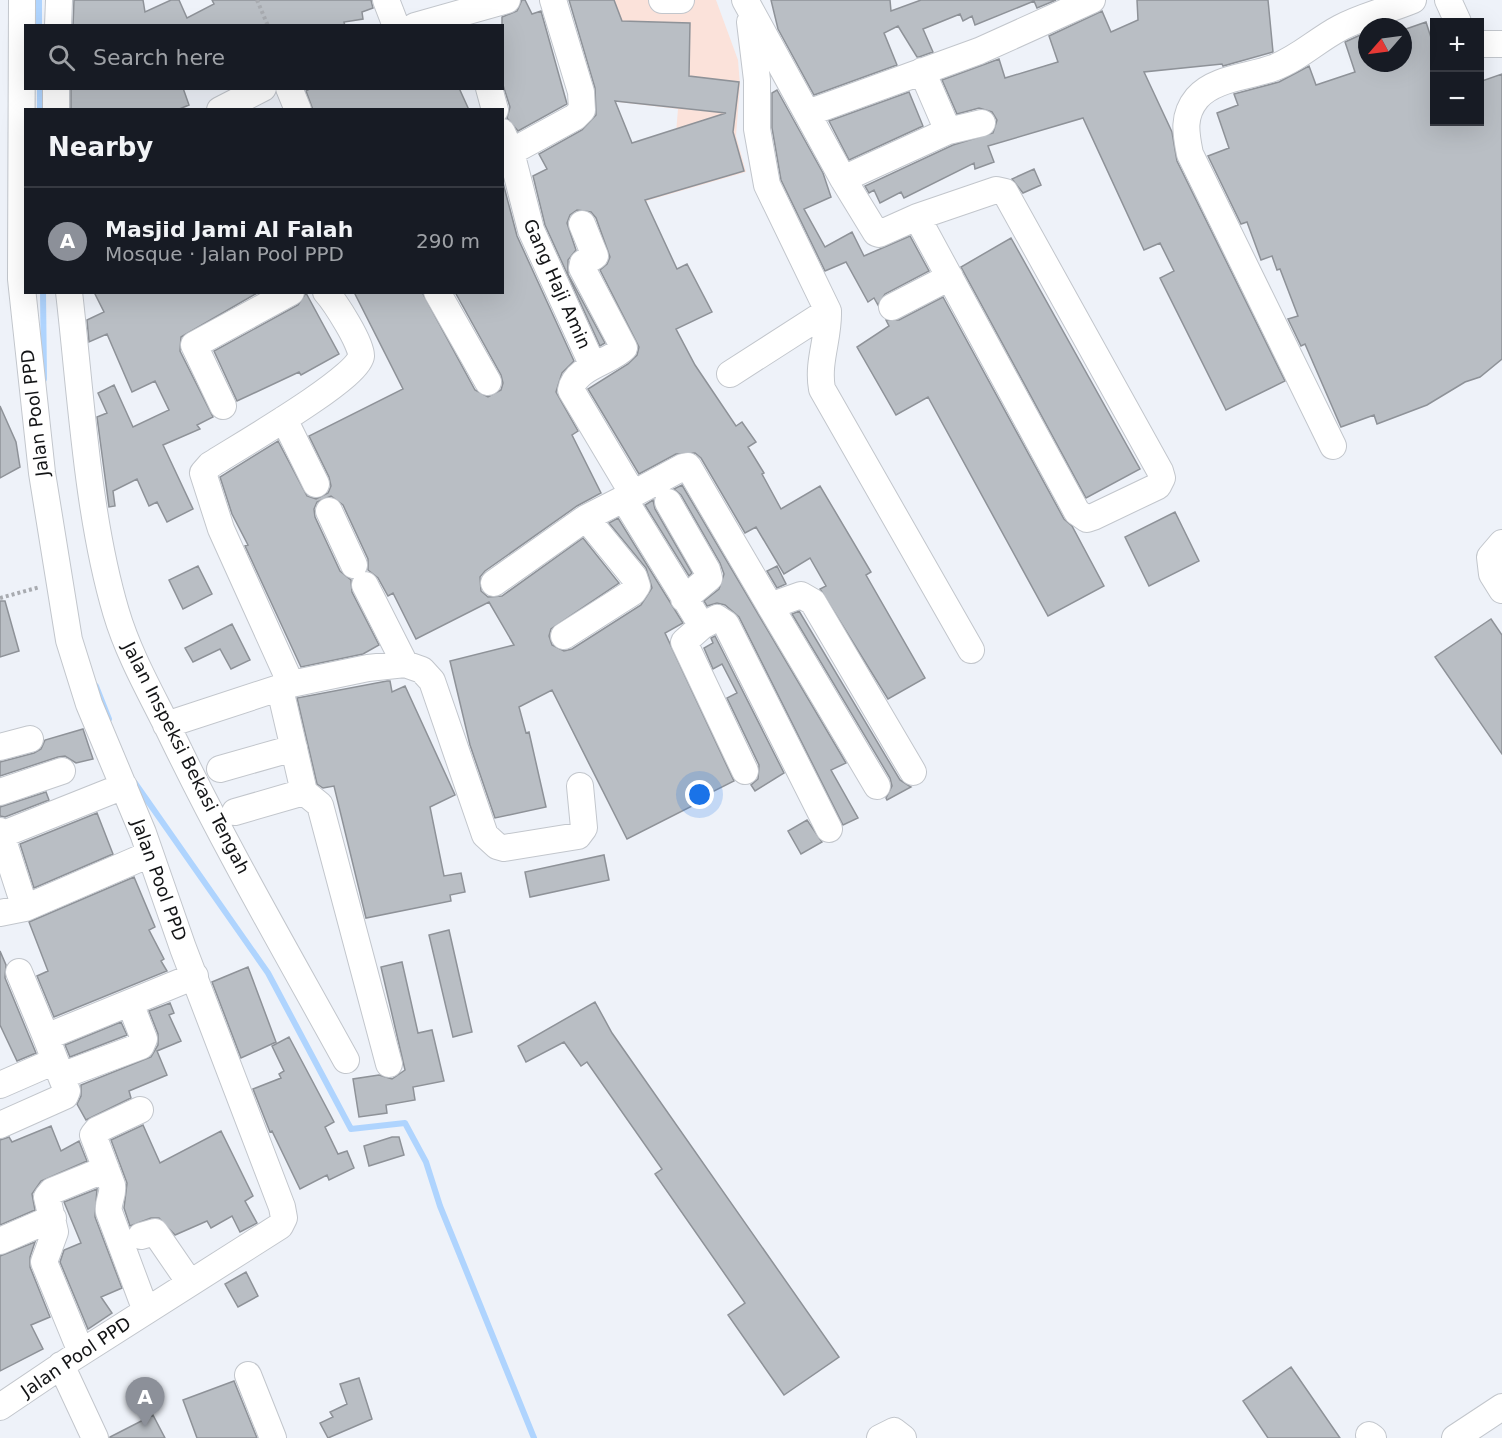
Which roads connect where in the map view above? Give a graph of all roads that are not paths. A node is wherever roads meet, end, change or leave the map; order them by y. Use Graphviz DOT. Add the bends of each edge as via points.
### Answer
graph roads {
  1 [pos="22,0"];
  2 [pos="59,0"];
  3 [pos="386,0"];
  4 [pos="507,0"];
  5 [pos="554,0"];
  6 [pos="662,0"];
  7 [pos="681,0"];
  8 [pos="1413,0"];
  9 [pos="1448,0"];
  10 [pos="1076,3"];
  11 [pos="747,5"];
  12 [pos="455,14"];
  13 [pos="1456,18"];
  14 [pos="58,24"];
  15 [pos="395,24"];
  16 [pos="422,24"];
  17 [pos="1484,44"];
  18 [pos="1502,44"];
  19 [pos="922,71"];
  20 [pos="57,90"];
  21 [pos="259,90"];
  22 [pos="290,90"];
  23 [pos="490,90"];
  24 [pos="11,102"];
  25 [pos="56,108"];
  26 [pos="224,108"];
  27 [pos="296,108"];
  28 [pos="494,108"];
  29 [pos="808,113"];
  30 [pos="982,123"];
  31 [pos="948,131"];
  32 [pos="507,142"];
  33 [pos="843,178"];
  34 [pos="511,199"];
  35 [pos="15,201"];
  36 [pos="917,217"];
  37 [pos="582,224"];
  38 [pos="950,277"];
  39 [pos="11,285"];
  40 [pos="69,294"];
  41 [pos="287,294"];
  42 [pos="330,294"];
  43 [pos="438,294"];
  44 [pos="892,307"];
  45 [pos="828,311"];
  46 [pos="593,366"];
  47 [pos="730,375"];
  48 [pos="488,382"];
  49 [pos="223,406"];
  50 [pos="284,419"];
  51 [pos="1333,446"];
  52 [pos="316,484"];
  53 [pos="629,496"];
  54 [pos="668,502"];
  55 [pos="329,511"];
  56 [pos="586,518"];
  57 [pos="1502,543"];
  58 [pos="494,583"];
  59 [pos="1502,590"];
  60 [pos="684,599"];
  61 [pos="770,606"];
  62 [pos="702,626"];
  63 [pos="564,636"];
  64 [pos="971,650"];
  65 [pos="405,664"];
  66 [pos="286,687"];
  67 [pos="166,725"];
  68 [pos="30,740"];
  69 [pos="0,747"];
  70 [pos="294,748"];
  71 [pos="220,769"];
  72 [pos="62,771"];
  73 [pos="745,771"];
  74 [pos="914,772"];
  75 [pos="124,786"];
  76 [pos="580,786"];
  77 [pos="877,786"];
  78 [pos="0,792"];
  79 [pos="304,792"];
  80 [pos="235,812"];
  81 [pos="829,829"];
  82 [pos="1,833"];
  83 [pos="150,854"];
  84 [pos="25,908"];
  85 [pos="0,913"];
  86 [pos="19,972"];
  87 [pos="195,976"];
  88 [pos="130,1003"];
  89 [pos="46,1037"];
  90 [pos="346,1060"];
  91 [pos="389,1064"];
  92 [pos="58,1068"];
  93 [pos="0,1085"];
  94 [pos="140,1110"];
  95 [pos="0,1125"];
  96 [pos="106,1170"];
  97 [pos="53,1218"];
  98 [pos="141,1236"];
  99 [pos="1,1240"];
  100 [pos="190,1283"];
  101 [pos="146,1311"];
  102 [pos="71,1359"];
  103 [pos="248,1375"];
  104 [pos="0,1407"];
  105 [pos="1502,1407"];
  106 [pos="95,1438"];
  107 [pos="273,1438"];
  108 [pos="880,1438"];
  109 [pos="903,1438"];
  110 [pos="1455,1438"];
  1 -- 24 [label="street, Jalan Pool PPD"];
  2 -- 14 [label="street"];
  3 -- 15 [label="street"];
  4 -- 12 [label="street"];
  5 -- 32 [label="street" via="581,92 582,110 575,117"];
  6 -- 7 [label="street"];
  8 -- 51 [label="street" via="1339,28 1275,68 1209,87 1196,98 1184,128 1190,154"];
  9 -- 13 [label="street"];
  10 -- 19 [label="street" via="979,51"];
  11 -- 29 [label="street"];
  11 -- 45 [label="street" via="757,80 757,129 767,186"];
  12 -- 16 [label="street"];
  17 -- 18 [label="street"];
  19 -- 29 [label="street"];
  19 -- 31 [label="street"];
  20 -- 25 [label="street"];
  21 -- 26 [label="street"];
  22 -- 27 [label="street"];
  23 -- 28 [label="street"];
  24 -- 35 [label="street, Jalan Pool PPD"];
  29 -- 33 [label="street"];
  30 -- 31 [label="street"];
  31 -- 33 [label="street"];
  32 -- 34 [label="street, Gang Haji Amin"];
  33 -- 36 [label="street" via="876,233"];
  34 -- 46 [label="street, Gang Haji Amin"];
  35 -- 39 [label="street, Jalan Pool PPD"];
  36 -- 38 [label="street"];
  36 -- 38 [label="street" via="996,190 1005,192 1160,471 1158,486 1087,519 1077,512"];
  37 -- 46 [label="street" via="595,256 582,268 624,348"];
  38 -- 44 [label="street"];
  39 -- 75 [label="street, Jalan Pool PPD" via="58,582 76,667"];
  40 -- 67 [label="street, Jalan Inspeksi Bekasi Tengah" via="89,467 111,592 131,653"];
  41 -- 49 [label="street" via="194,345"];
  42 -- 50 [label="street" via="355,338 361,355 359,364"];
  43 -- 48 [label="street"];
  45 -- 47 [label="street"];
  45 -- 64 [label="street" via="829,327 820,366 822,389"];
  46 -- 53 [label="street" via="573,382 571,390"];
  50 -- 52 [label="street"];
  50 -- 66 [label="street" via="210,465 203,477"];
  53 -- 56 [label="street"];
  53 -- 60 [label="street"];
  53 -- 61 [label="street" via="688,466"];
  54 -- 60 [label="street" via="708,570 709,578"];
  55 -- 65 [label="street"];
  56 -- 58 [label="street"];
  56 -- 63 [label="street" via="637,586"];
  57 -- 59 [label="street" via="1490,557 1492,574"];
  60 -- 62 [label="street"];
  61 -- 74 [label="street" via="801,595 813,602"];
  61 -- 77 [label="street"];
  62 -- 73 [label="street" via="684,642"];
  62 -- 81 [label="street" via="717,618 723,620"];
  65 -- 66 [label="street" via="368,668"];
  65 -- 76 [label="street" via="422,670 432,681 484,835 490,842 504,848 578,836 584,828"];
  66 -- 67 [label="street"];
  66 -- 70 [label="street"];
  67 -- 90 [label="street, Jalan Inspeksi Bekasi Tengah"];
  68 -- 69 [label="street"];
  70 -- 71 [label="street"];
  70 -- 79 [label="street"];
  72 -- 78 [label="street"];
  75 -- 82 [label="street"];
  75 -- 83 [label="street, Jalan Pool PPD"];
  79 -- 80 [label="street"];
  79 -- 91 [label="street" via="320,805"];
  82 -- 84 [label="street"];
  83 -- 84 [label="street"];
  83 -- 87 [label="street, Jalan Pool PPD"];
  84 -- 85 [label="street"];
  86 -- 89 [label="street"];
  87 -- 88 [label="street"];
  87 -- 100 [label="street, Jalan Pool PPD" via="284,1218 280,1226"];
  88 -- 89 [label="street"];
  88 -- 92 [label="street" via="144,1039 141,1046"];
  89 -- 92 [label="street"];
  92 -- 93 [label="street"];
  92 -- 95 [label="street" via="67,1091 64,1096"];
  94 -- 96 [label="street" via="93,1133"];
  96 -- 97 [label="street" via="49,1194 46,1200"];
  96 -- 101 [label="street" via="114,1193 109,1212"];
  97 -- 99 [label="street"];
  97 -- 102 [label="street" via="55,1232 44,1262"];
  98 -- 100 [label="street" via="155,1232"];
  100 -- 101 [label="street, Jalan Pool PPD"];
  101 -- 102 [label="street, Jalan Pool PPD"];
  102 -- 104 [label="street, Jalan Pool PPD"];
  102 -- 106 [label="street"];
  103 -- 107 [label="street"];
  105 -- 110 [label="street"];
  108 -- 109 [label="street" via="894,1431"];
}
